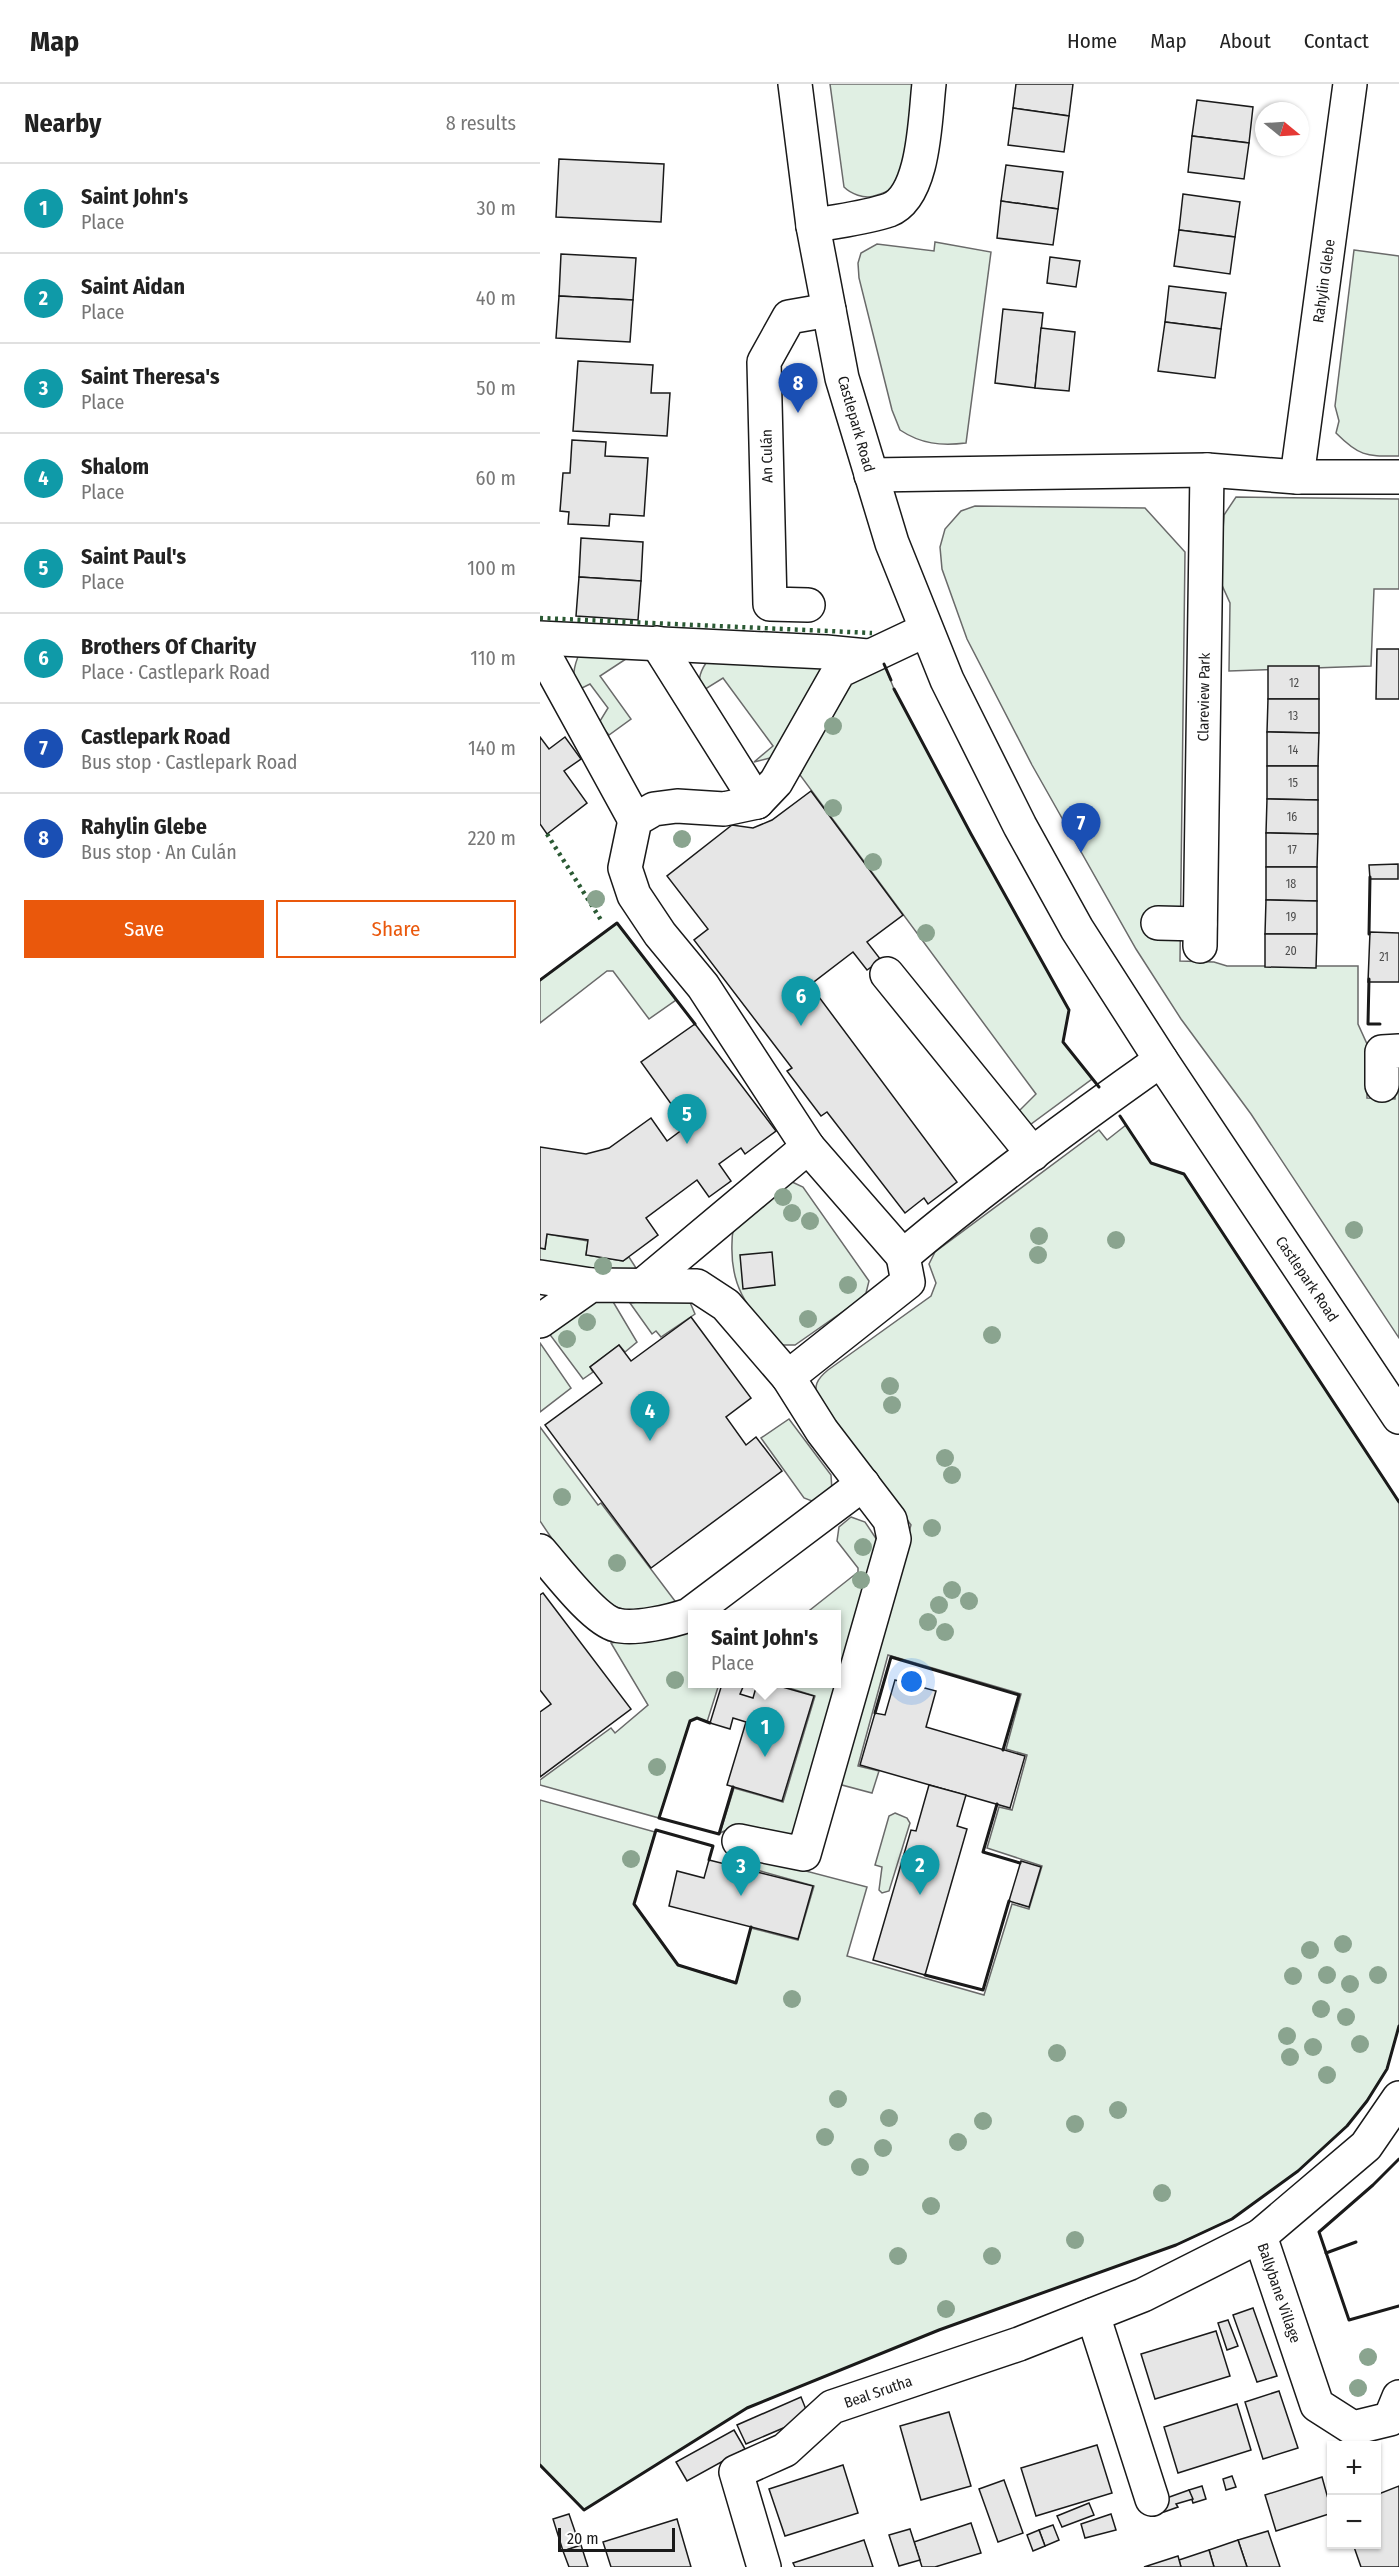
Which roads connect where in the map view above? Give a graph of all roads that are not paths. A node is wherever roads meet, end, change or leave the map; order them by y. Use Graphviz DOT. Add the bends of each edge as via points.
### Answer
graph roads {
  1 [pos="795,84"];
  2 [pos="929,84"];
  3 [pos="1350,84"];
  4 [pos="813,226"];
  5 [pos="829,310"];
  6 [pos="1207,470"];
  7 [pos="871,475"];
  8 [pos="1297,477"];
  9 [pos="1399,477"];
  10 [pos="808,605"];
  11 [pos="926,630"];
  12 [pos="540,638"];
  13 [pos="657,644"];
  14 [pos="540,647"];
  15 [pos="867,656"];
  16 [pos="757,802"];
  17 [pos="635,820"];
  18 [pos="1158,923"];
  19 [pos="887,974"];
  20 [pos="1391,1052"];
  21 [pos="1161,1060"];
  22 [pos="1382,1085"];
  23 [pos="808,1147"];
  24 [pos="1033,1154"];
  25 [pos="903,1256"];
  26 [pos="540,1277"];
  27 [pos="591,1285"];
  28 [pos="643,1285"];
  29 [pos="540,1321"];
  30 [pos="788,1377"];
  31 [pos="1399,1417"];
  32 [pos="863,1484"];
  33 [pos="540,1551"];
  34 [pos="696,1610"];
  35 [pos="688,1615"];
  36 [pos="739,1841"];
  37 [pos="1399,2098"];
  38 [pos="1260,2236"];
  39 [pos="1093,2315"];
  40 [pos="1399,2397"];
  41 [pos="1152,2499"];
  42 [pos="764,2567"];
  1 -- 4 [label="street, Castlepark Road"];
  2 -- 4 [label="street" via="918,168 907,195 890,209"];
  3 -- 8 [label="street, Rahylin Glebe"];
  4 -- 5 [label="street, Castlepark Road"];
  5 -- 7 [label="street, Castlepark Road" via="842,378"];
  5 -- 10 [label="street, An Culán" via="789,317 764,362 770,604"];
  6 -- 7 [label="street"];
  6 -- 8 [label="street"];
  6 -- 18 [label="street, Clareview Park" via="1200,935"];
  7 -- 11 [label="street, Castlepark Road"];
  8 -- 9 [label="street"];
  11 -- 15 [label="street"];
  11 -- 21 [label="street, Castlepark Road" via="946,680 1020,826 1077,929"];
  12 -- 13 [label="street"];
  13 -- 15 [label="street"];
  13 -- 16 [label="street"];
  14 -- 17 [label="street"];
  15 -- 16 [label="street" via="839,671 776,782"];
  16 -- 17 [label="street" via="724,809 654,809"];
  17 -- 23 [label="street" via="626,868 634,895 703,986"];
  19 -- 24 [label="street"];
  20 -- 22 [label="street"];
  21 -- 24 [label="street"];
  21 -- 31 [label="street, Castlepark Road"];
  23 -- 25 [label="street"];
  23 -- 28 [label="street"];
  24 -- 25 [label="street"];
  25 -- 30 [label="street" via="908,1282"];
  26 -- 27 [label="street"];
  27 -- 28 [label="street"];
  27 -- 29 [label="street"];
  28 -- 30 [label="street" via="697,1286 726,1305"];
  30 -- 32 [label="street" via="822,1431"];
  32 -- 34 [label="street"];
  32 -- 36 [label="street" via="890,1520 894,1539 804,1854"];
  33 -- 35 [label="street" via="578,1595 601,1617 616,1625 669,1622"];
  37 -- 38 [label="street, Ballybane Village" via="1366,2146"];
  38 -- 39 [label="street, Beal Srutha" via="1143,2295"];
  38 -- 40 [label="street, Ballybane Village" via="1317,2405 1353,2428 1390,2418"];
  39 -- 41 [label="street"];
  39 -- 42 [label="street, Beal Srutha" via="832,2407 785,2450 736,2472"];
}
